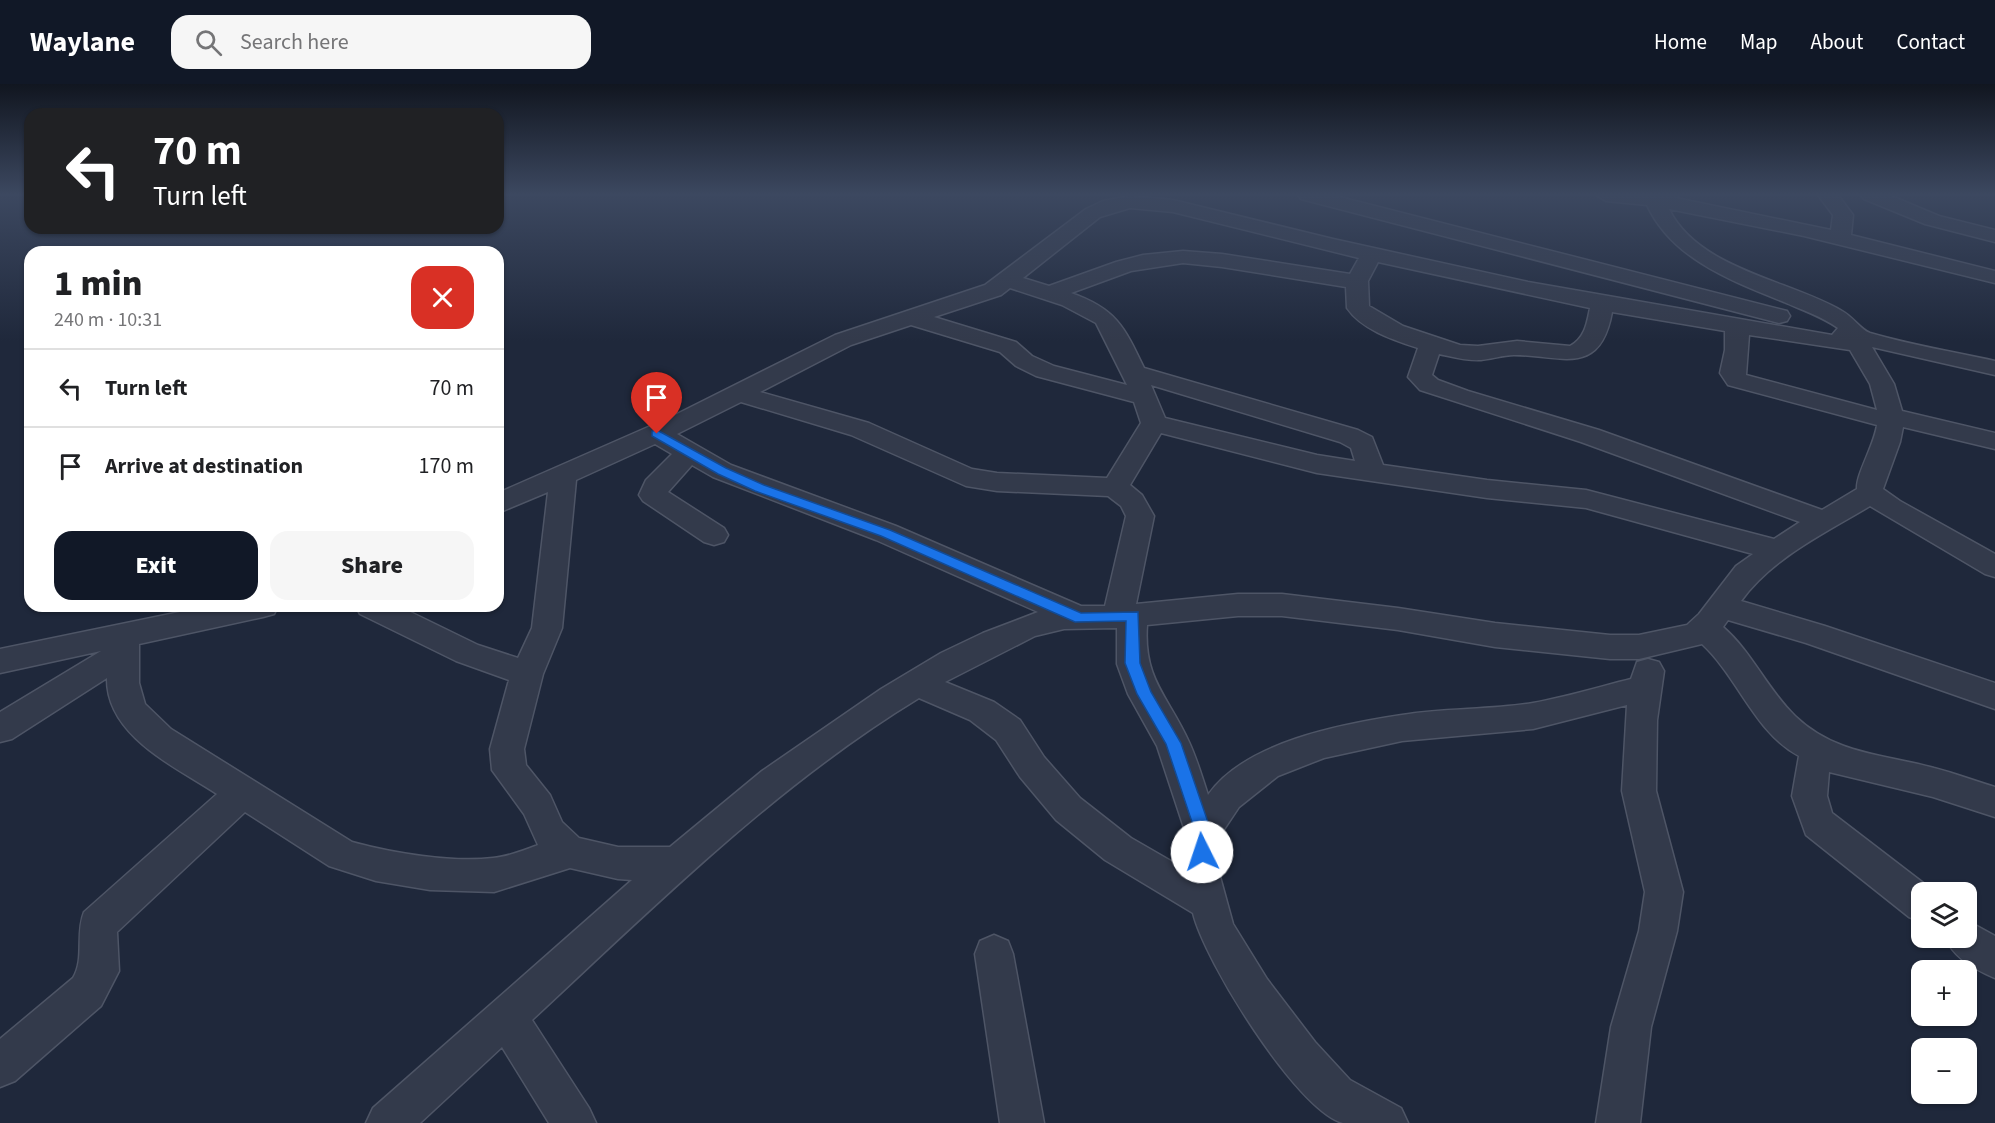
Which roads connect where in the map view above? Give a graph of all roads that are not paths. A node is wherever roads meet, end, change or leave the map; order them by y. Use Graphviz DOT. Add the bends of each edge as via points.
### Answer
graph roads {
  1 [pos="1054,243"];
  2 [pos="1323,243"];
  3 [pos="1499,243"];
  4 [pos="1683,243"];
  5 [pos="1862,243"];
  6 [pos="1983,243"];
  7 [pos="1371,255"];
  8 [pos="1971,270"];
  9 [pos="1995,277"];
  10 [pos="1008,280"];
  11 [pos="1357,280"];
  12 [pos="1049,294"];
  13 [pos="1602,303"];
  14 [pos="910,317"];
  15 [pos="1737,326"];
  16 [pos="1432,344"];
  17 [pos="1863,348"];
  18 [pos="1989,363"];
  19 [pos="1132,372"];
  20 [pos="1995,380"];
  21 [pos="741,394"];
  22 [pos="1144,397"];
  23 [pos="1892,418"];
  24 [pos="1154,423"];
  25 [pos="657,434"];
  26 [pos="1995,441"];
  27 [pos="688,453"];
  28 [pos="1372,472"];
  29 [pos="563,475"];
  30 [pos="1115,487"];
  31 [pos="1870,493"];
  32 [pos="504,501"];
  33 [pos="1825,521"];
  34 [pos="714,535"];
  35 [pos="1776,550"];
  36 [pos="1995,567"];
  37 [pos="241,612"];
  38 [pos="383,612"];
  39 [pos="1126,616"];
  40 [pos="1713,617"];
  41 [pos="1080,618"];
  42 [pos="1652,644"];
  43 [pos="123,645"];
  44 [pos="0,661"];
  45 [pos="527,674"];
  46 [pos="916,683"];
  47 [pos="1645,688"];
  48 [pos="1995,696"];
  49 [pos="0,729"];
  50 [pos="1818,750"];
  51 [pos="242,793"];
  52 [pos="1995,802"];
  53 [pos="1203,831"];
  54 [pos="570,852"];
  55 [pos="677,864"];
  56 [pos="1911,896"];
  57 [pos="1209,903"];
  58 [pos="1977,946"];
  59 [pos="994,954"];
  60 [pos="1995,959"];
  61 [pos="506,1016"];
  62 [pos="0,1066"];
  63 [pos="388,1123"];
  64 [pos="574,1123"];
  65 [pos="1022,1123"];
  66 [pos="1386,1123"];
  67 [pos="1618,1123"];
  1 -- 10 [label="street"];
  2 -- 7 [label="street"];
  3 -- 17 [label="street" via="1699,294"];
  4 -- 17 [label="street" via="1733,271 1834,315 1849,326"];
  5 -- 8 [label="street"];
  6 -- 8 [label="street"];
  7 -- 11 [label="street"];
  7 -- 13 [label="street"];
  8 -- 9 [label="street"];
  10 -- 12 [label="street"];
  10 -- 14 [label="street" via="993,290"];
  11 -- 12 [label="street" via="1186,257 1134,262"];
  11 -- 16 [label="street" via="1357,303 1362,313"];
  12 -- 19 [label="street" via="1106,319"];
  13 -- 15 [label="street"];
  13 -- 16 [label="street" via="1593,338 1573,353 1501,348 1474,354"];
  14 -- 21 [label="street" via="843,340"];
  14 -- 22 [label="street" via="1008,347 1024,361 1045,371"];
  15 -- 17 [label="street"];
  15 -- 23 [label="street" via="1732,373 1737,380 1830,407"];
  16 -- 33 [label="street" via="1420,376 1435,387 1590,436"];
  17 -- 18 [label="street"];
  17 -- 20 [label="street"];
  17 -- 23 [label="street" via="1887,396"];
  19 -- 22 [label="street"];
  19 -- 28 [label="street" via="1349,436 1363,443"];
  21 -- 25 [label="street"];
  21 -- 30 [label="street" via="860,429 966,477"];
  22 -- 24 [label="street"];
  23 -- 26 [label="street"];
  23 -- 31 [label="street" via="1882,458 1869,484"];
  24 -- 28 [label="street" via="1317,464"];
  24 -- 30 [label="street"];
  25 -- 27 [label="street"];
  25 -- 29 [label="street"];
  27 -- 34 [label="street" via="656,486 654,495"];
  27 -- 41 [label="street" via="760,488 886,533"];
  28 -- 35 [label="street" via="1586,499"];
  29 -- 32 [label="street"];
  29 -- 45 [label="street" via="547,628"];
  30 -- 39 [label="street" via="1132,501 1140,516"];
  31 -- 33 [label="street"];
  31 -- 36 [label="street"];
  33 -- 35 [label="street"];
  35 -- 40 [label="street" via="1746,573"];
  37 -- 43 [label="street"];
  38 -- 45 [label="street" via="467,653"];
  39 -- 41 [label="street"];
  39 -- 42 [label="street" via="1238,605 1282,605 1610,647"];
  39 -- 53 [label="street" via="1132,663 1144,694 1173,743"];
  40 -- 42 [label="street" via="1696,634"];
  40 -- 48 [label="street" via="1814,634"];
  40 -- 50 [label="street" via="1728,649 1760,689 1768,707 1782,724"];
  41 -- 46 [label="street" via="1028,626"];
  42 -- 47 [label="street"];
  43 -- 44 [label="street"];
  43 -- 49 [label="street"];
  43 -- 51 [label="street" via="123,683 131,710 159,739"];
  45 -- 54 [label="street" via="507,749 509,770 538,806 548,831"];
  46 -- 55 [label="street" via="774,781"];
  46 -- 57 [label="street" via="982,711 1008,730 1032,767 1068,808 1118,849"];
  47 -- 53 [label="street" via="1533,716 1402,728 1320,745 1266,766 1227,796"];
  47 -- 67 [label="street" via="1639,791 1664,892 1658,931 1631,1027"];
  50 -- 52 [label="street" via="1860,768 1933,782"];
  50 -- 56 [label="street" via="1808,794 1819,824"];
  51 -- 54 [label="street" via="342,855 376,865 430,873 494,875"];
  51 -- 62 [label="street" via="98,925 99,971 87,992"];
  53 -- 57 [label="street" via="1201,873"];
  54 -- 55 [label="street" via="618,863"];
  55 -- 61 [label="street"];
  57 -- 66 [label="street" via="1216,930 1253,993 1300,1057 1335,1095"];
  58 -- 60 [label="street"];
  59 -- 65 [label="street"];
  61 -- 63 [label="street"];
  61 -- 64 [label="street"];
}
